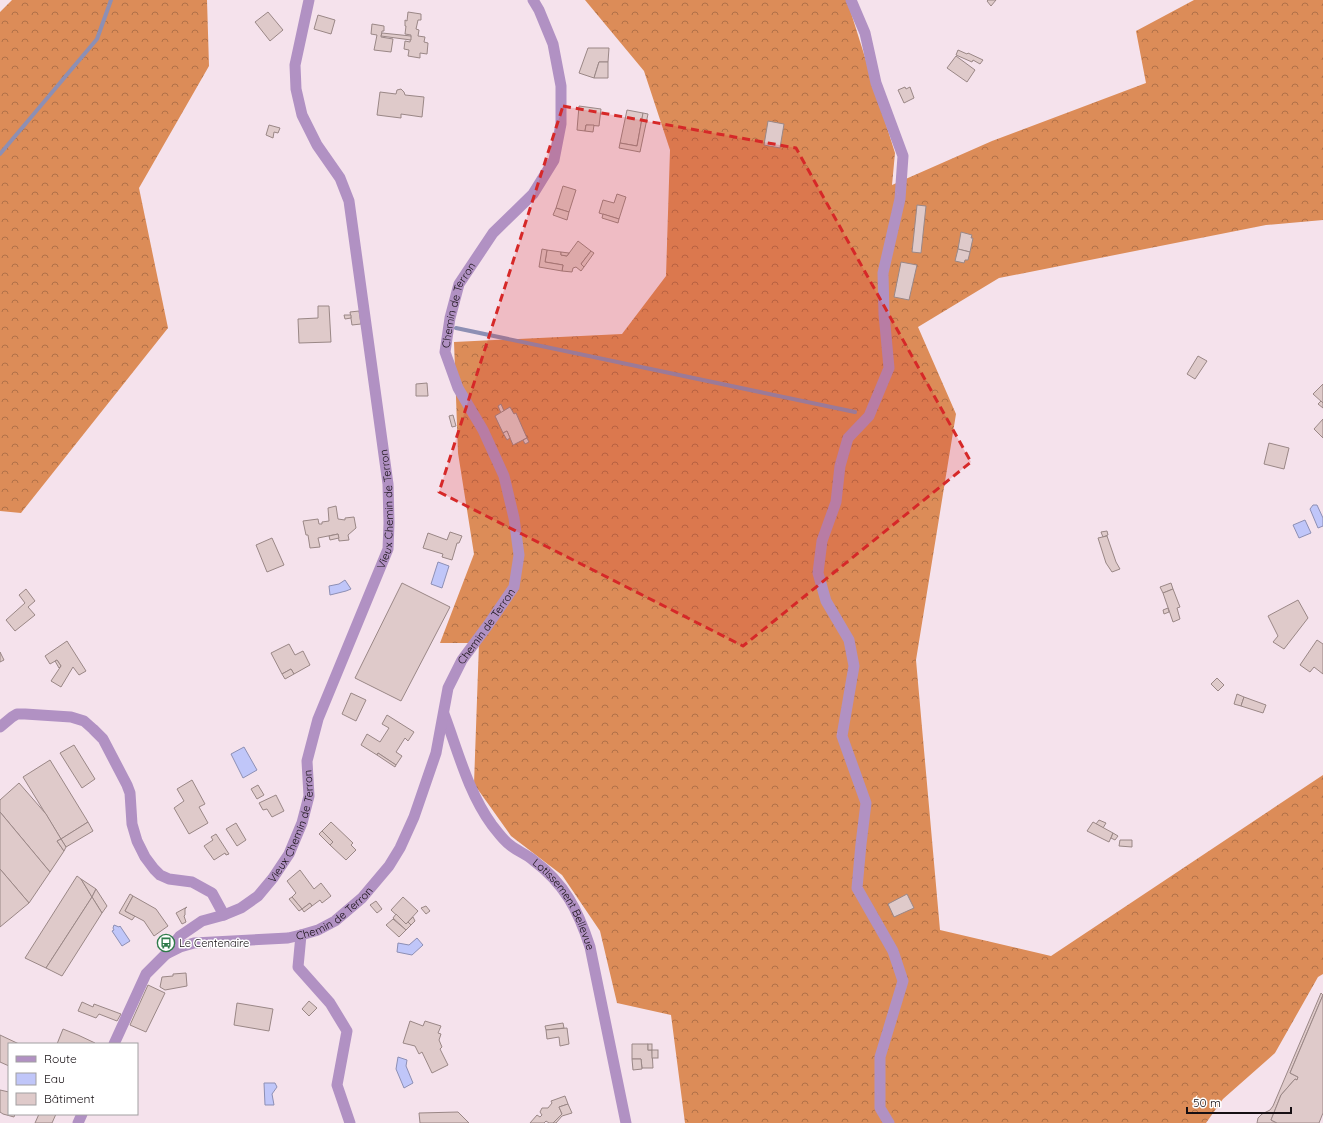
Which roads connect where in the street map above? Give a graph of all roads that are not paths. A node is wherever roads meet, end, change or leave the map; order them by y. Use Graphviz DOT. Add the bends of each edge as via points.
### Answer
graph roads {
  1 [pos="309,0"];
  2 [pos="533,0"];
  3 [pos="851,0"];
  4 [pos="444,714"];
  5 [pos="0,727"];
  6 [pos="224,915"];
  7 [pos="301,936"];
  8 [pos="166,954"];
  9 [pos="114,1043"];
  10 [pos="350,1123"];
  11 [pos="626,1123"];
  12 [pos="889,1123"];
  1 -- 6 [label="street, Vieux Chemin de Terron" via="295,65 296,89 302,115 317,145 340,178 349,201 388,484 388,549 318,719 307,761 309,796 289,854 258,896 241,908"];
  2 -- 4 [label="street, Chemin de Terron" via="553,44 561,86 561,124 554,160 533,194 493,233 459,284 445,352 458,388 483,430 504,476 519,555 514,587 462,660 448,688"];
  3 -- 12 [label="street" via="865,32 876,83 903,156 900,199 883,273 889,368 870,416 848,438 840,466 836,502 822,541 818,573 826,601 849,640 854,666 842,736 866,802 857,888 893,951 903,981 880,1057 880,1108"];
  4 -- 7 [label="street, Chemin de Terron" via="436,752 414,818 400,848 375,883 354,906 335,921"];
  4 -- 11 [label="street, Lotissement Bellevue" via="469,786 492,825 509,844 533,860 555,880 581,919 590,947"];
  5 -- 6 [label="street" via="17,714 72,716 89,725 103,739 127,785 132,824 145,857 160,875 192,882 212,893"];
  6 -- 8 [label="street, Vieux Chemin de Terron" via="202,921 180,936"];
  7 -- 8 [label="street, Chemin de Terron" via="194,943"];
  7 -- 10 [label="street" via="298,968 330,1002 347,1031 337,1085"];
  8 -- 9 [label="street, Chemin de Terron" via="146,974"];
}
